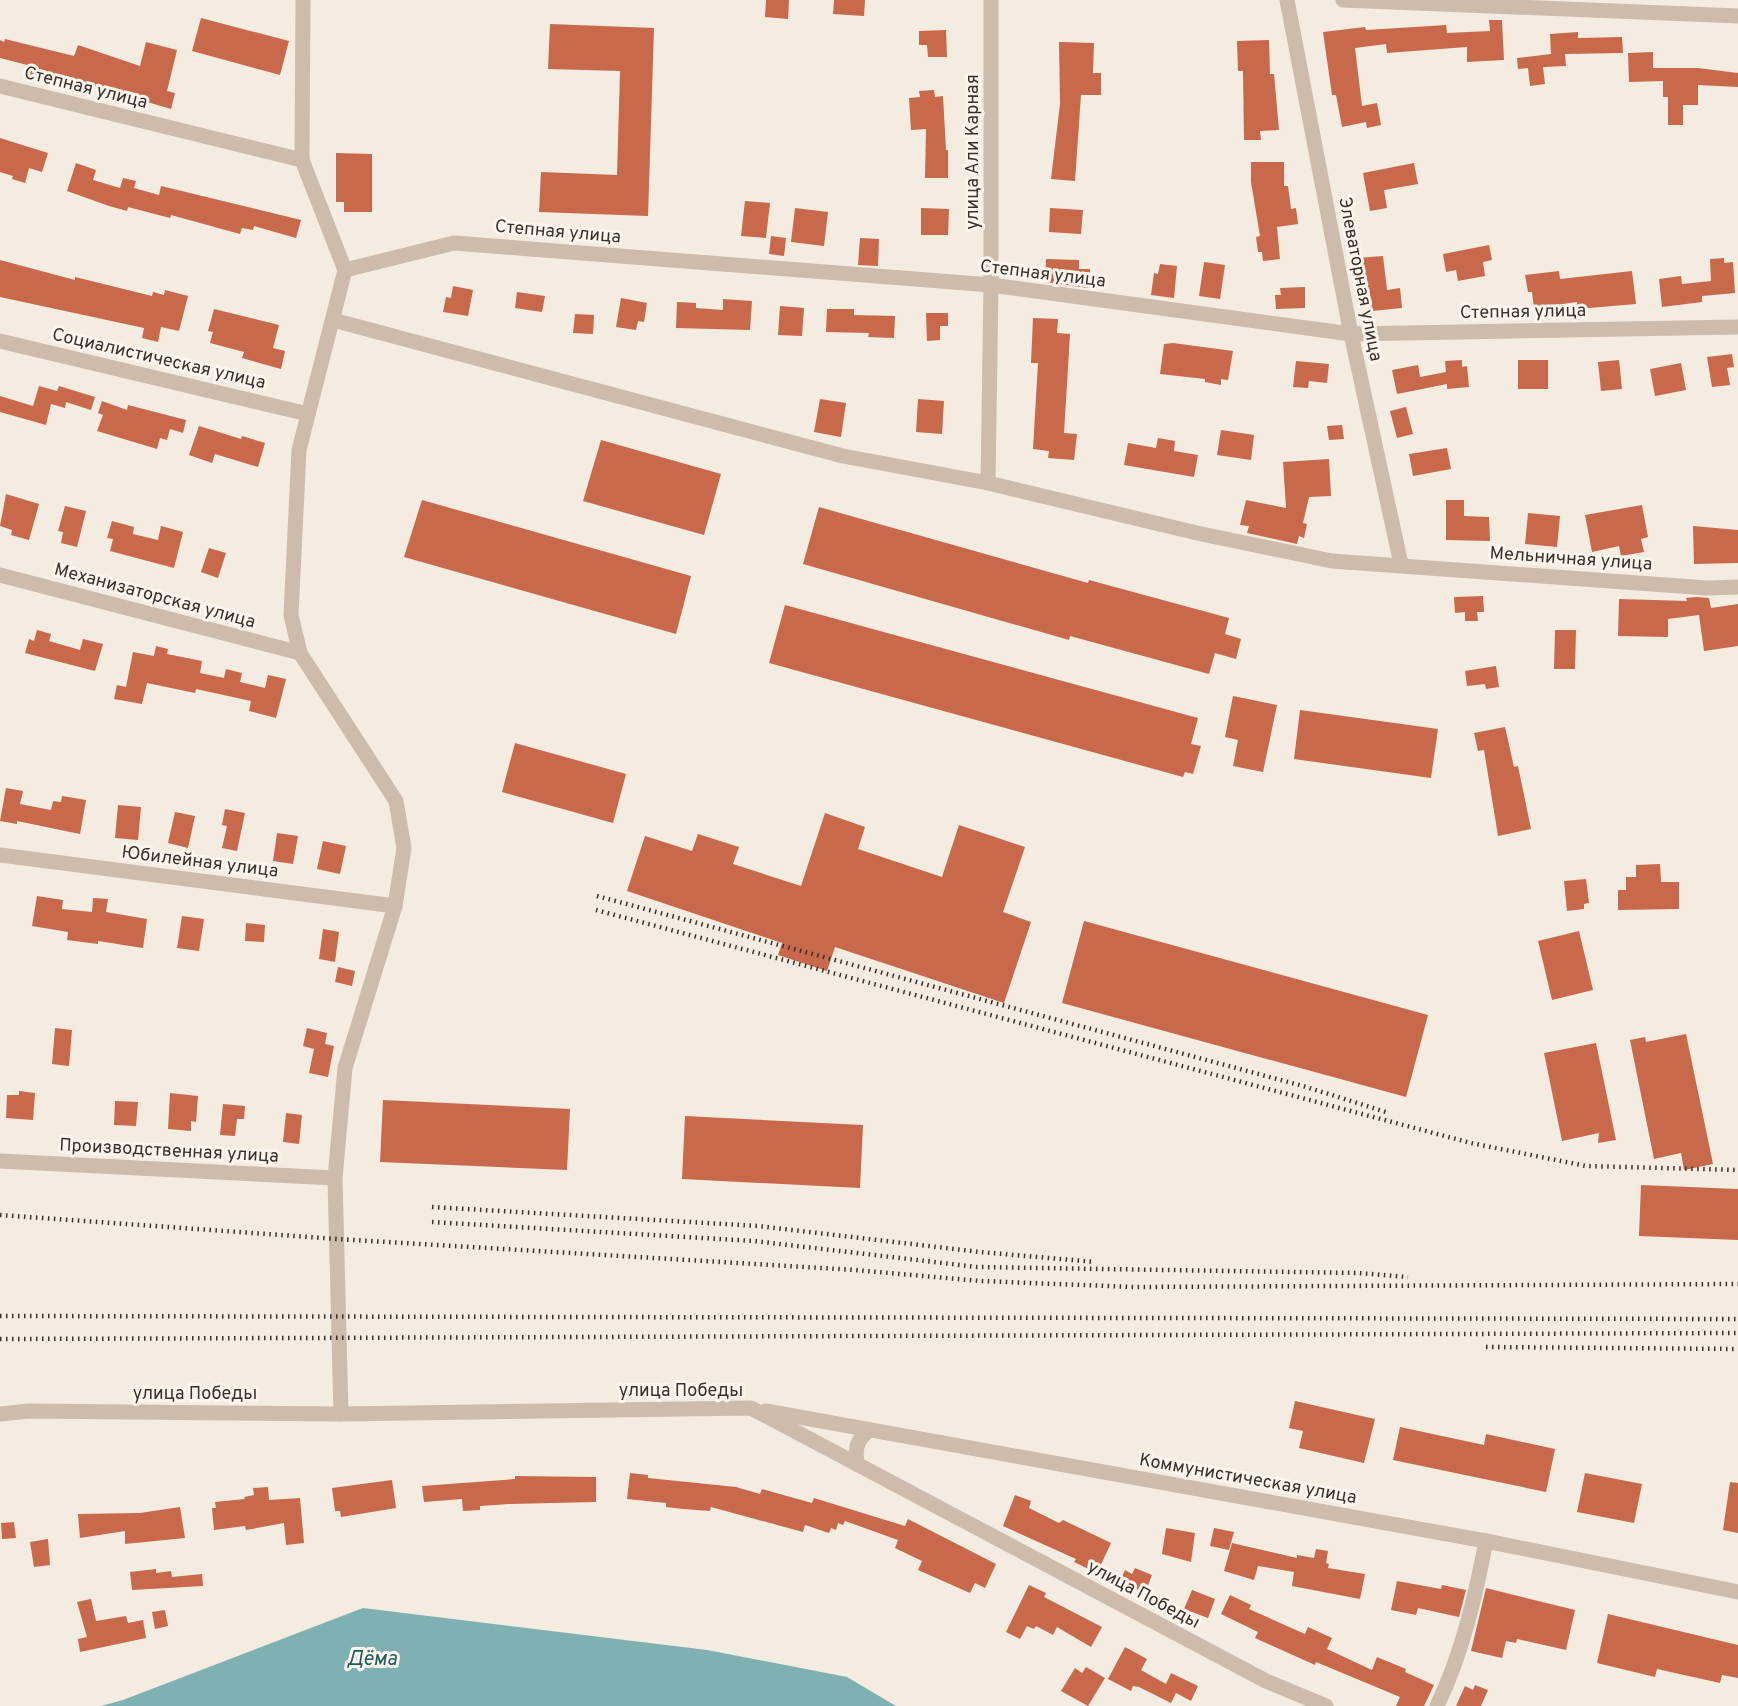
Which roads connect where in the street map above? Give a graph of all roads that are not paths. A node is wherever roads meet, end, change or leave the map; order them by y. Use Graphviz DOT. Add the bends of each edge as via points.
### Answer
graph roads {
  1 [pos="303,0"];
  2 [pos="991,0"];
  3 [pos="1287,0"];
  4 [pos="1343,0"];
  5 [pos="1738,16"];
  6 [pos="0,86"];
  7 [pos="302,160"];
  8 [pos="345,270"];
  9 [pos="991,285"];
  10 [pos="333,320"];
  11 [pos="1738,327"];
  12 [pos="1351,334"];
  13 [pos="0,341"];
  14 [pos="308,414"];
  15 [pos="988,483"];
  16 [pos="1401,564"];
  17 [pos="0,575"];
  18 [pos="1738,587"];
  19 [pos="300,653"];
  20 [pos="0,855"];
  21 [pos="395,906"];
  22 [pos="0,1161"];
  23 [pos="335,1178"];
  24 [pos="751,1408"];
  25 [pos="0,1414"];
  26 [pos="341,1414"];
  27 [pos="869,1430"];
  28 [pos="857,1464"];
  29 [pos="1486,1541"];
  30 [pos="1738,1592"];
  31 [pos="1326,1706"];
  32 [pos="1437,1706"];
  1 -- 7 [label="street"];
  2 -- 9 [label="street, улица Али Карная"];
  3 -- 12 [label="street, Элеваторная улица"];
  4 -- 5 [label="street"];
  6 -- 7 [label="street, Степная улица"];
  7 -- 8 [label="street"];
  8 -- 9 [label="street, Степная улица" via="454,243"];
  8 -- 10 [label="street"];
  9 -- 12 [label="street, Степная улица"];
  9 -- 15 [label="street, улица Али Карная"];
  10 -- 14 [label="street"];
  10 -- 15 [label="street" via="843,456"];
  11 -- 12 [label="street, Степная улица"];
  12 -- 16 [label="street, Элеваторная улица"];
  13 -- 14 [label="street, Социалистическая улица"];
  14 -- 19 [label="street" via="299,450 291,615"];
  15 -- 16 [label="street" via="1332,561"];
  16 -- 18 [label="street, Мельничная улица" via="1707,588"];
  17 -- 19 [label="street, Механизаторская улица"];
  19 -- 21 [label="street" via="396,801 404,848"];
  20 -- 21 [label="street, Юбилейная улица"];
  21 -- 23 [label="street" via="345,1068"];
  22 -- 23 [label="street, Производственная улица"];
  23 -- 26 [label="street"];
  24 -- 26 [label="street, улица Победы"];
  24 -- 27 [label="street, Коммунистическая улица"];
  24 -- 28 [label="street, улица Победы"];
  25 -- 26 [label="street, улица Победы" via="29,1411"];
  27 -- 28 [label="street" via="855,1447"];
  27 -- 29 [label="street, Коммунистическая улица"];
  28 -- 31 [label="street, улица Победы" via="1266,1681"];
  29 -- 30 [label="street, Коммунистическая улица"];
  29 -- 32 [label="street" via="1472,1609 1451,1678"];
}
